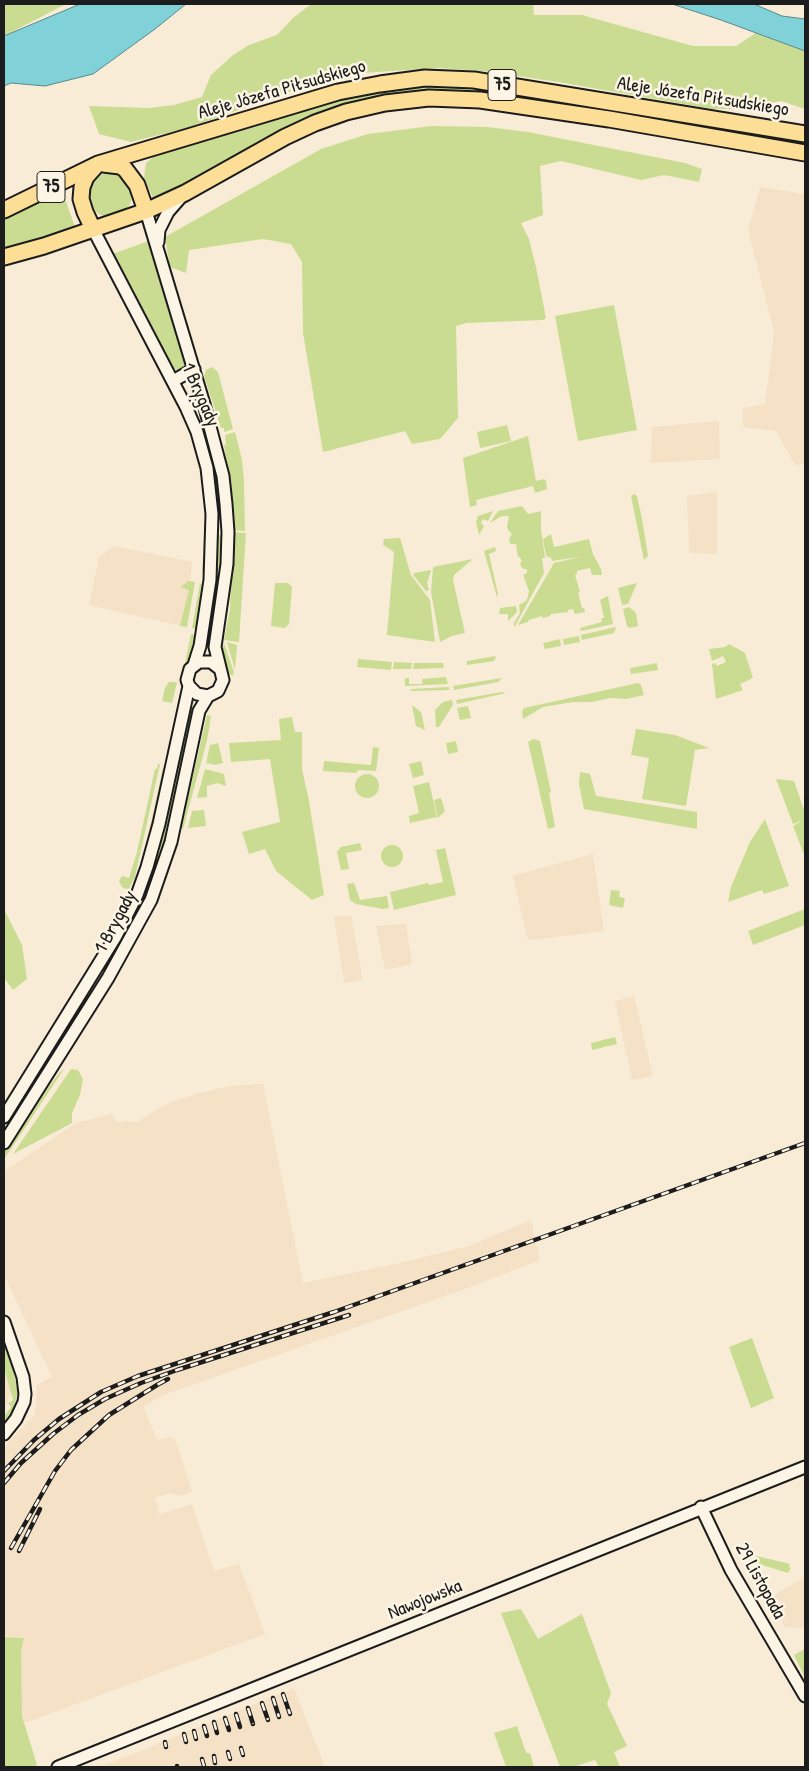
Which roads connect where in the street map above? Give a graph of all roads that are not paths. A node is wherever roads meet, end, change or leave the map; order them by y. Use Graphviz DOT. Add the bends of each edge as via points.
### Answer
graph roads {
  1 [pos="805,134"];
  2 [pos="805,153"];
  3 [pos="98,164"];
  4 [pos="185,193"];
  5 [pos="4,210"];
  6 [pos="146,211"];
  7 [pos="93,229"];
  8 [pos="158,249"];
  9 [pos="4,257"];
  10 [pos="194,369"];
  11 [pos="173,381"];
  12 [pos="194,664"];
  13 [pos="220,669"];
  14 [pos="189,686"];
  15 [pos="208,696"];
  16 [pos="50,1043"];
  17 [pos="63,1051"];
  18 [pos="4,1116"];
  19 [pos="4,1143"];
  20 [pos="4,1322"];
  21 [pos="4,1434"];
  22 [pos="805,1467"];
  23 [pos="701,1508"];
  24 [pos="805,1696"];
  25 [pos="58,1767"];
  1 -- 3 [label="main road, Aleje Józefa Piłsudskiego / 75" via="474,80 425,78 338,92"];
  2 -- 4 [label="main road, Aleje Józefa Piłsudskiego / 75" via="480,100 429,98 385,103 315,123"];
  3 -- 5 [label="main road, Aleje Józefa Piłsudskiego / 75"];
  3 -- 6 [label="main road" via="125,169 137,185"];
  3 -- 7 [label="main road, 1 Brygady" via="86,177 81,199"];
  4 -- 6 [label="main road, Aleje Józefa Piłsudskiego / 75"];
  4 -- 8 [label="street" via="168,212 159,230"];
  6 -- 7 [label="main road, Aleje Józefa Piłsudskiego / 75"];
  6 -- 8 [label="street, 1 Brygady"];
  7 -- 9 [label="main road, Aleje Józefa Piłsudskiego / 75"];
  7 -- 11 [label="street, 1 Brygady"];
  8 -- 10 [label="street, 1 Brygady"];
  10 -- 11 [label="street"];
  10 -- 13 [label="street, 1 Brygady" via="220,466 226,504 227,564 215,647"];
  11 -- 12 [label="street, 1 Brygady" via="197,432 211,497 210,580 200,646"];
  12 -- 13 [label="street" via="211,662"];
  12 -- 14 [label="street" via="188,674"];
  13 -- 15 [label="street" via="221,686"];
  14 -- 15 [label="street" via="196,694"];
  14 -- 16 [label="street, 1 Brygady" via="159,824 137,895 116,936"];
  15 -- 17 [label="street, 1 Brygady" via="199,711 170,842 151,900"];
  16 -- 17 [label="street"];
  16 -- 18 [label="street, 1 Brygady"];
  17 -- 19 [label="street, 1 Brygady"];
  20 -- 21 [label="street" via="23,1377 25,1394 16,1419"];
  22 -- 23 [label="street, Nawojowska"];
  23 -- 24 [label="street, 29 Listopada" via="731,1570"];
  23 -- 25 [label="street, Nawojowska"];
}
